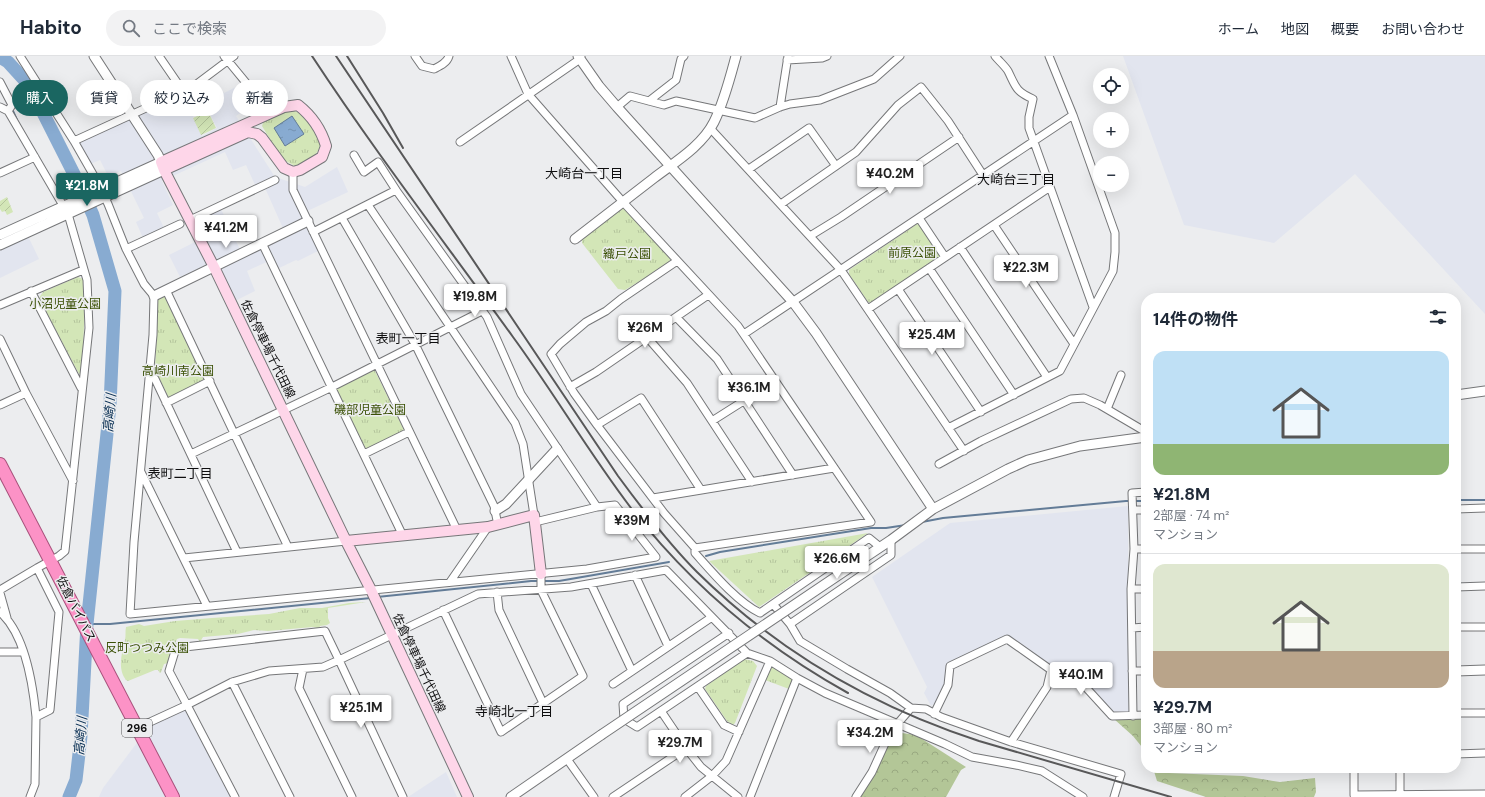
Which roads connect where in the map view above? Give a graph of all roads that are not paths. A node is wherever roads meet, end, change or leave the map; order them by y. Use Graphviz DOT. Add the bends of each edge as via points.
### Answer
graph roads {
  1 [pos="20,56"];
  2 [pos="94,56"];
  3 [pos="159,56"];
  4 [pos="234,56"];
  5 [pos="415,56"];
  6 [pos="449,56"];
  7 [pos="511,56"];
  8 [pos="684,56"];
  9 [pos="736,56"];
  10 [pos="827,56"];
  11 [pos="900,56"];
  12 [pos="995,56"];
  13 [pos="1049,56"];
  14 [pos="580,57"];
  15 [pos="226,58"];
  16 [pos="787,58"];
  17 [pos="109,80"];
  18 [pos="175,80"];
  19 [pos="201,80"];
  20 [pos="244,80"];
  21 [pos="0,82"];
  22 [pos="528,94"];
  23 [pos="649,101"];
  24 [pos="288,106"];
  25 [pos="0,107"];
  26 [pos="617,107"];
  27 [pos="780,107"];
  28 [pos="719,110"];
  29 [pos="8,111"];
  30 [pos="140,111"];
  31 [pos="132,115"];
  32 [pos="1073,115"];
  33 [pos="130,116"];
  34 [pos="265,116"];
  35 [pos="710,128"];
  36 [pos="959,137"];
  37 [pos="74,141"];
  38 [pos="460,142"];
  39 [pos="1034,142"];
  40 [pos="354,155"];
  41 [pos="35,157"];
  42 [pos="163,166"];
  43 [pos="670,166"];
  44 [pos="836,166"];
  45 [pos="748,169"];
  46 [pos="293,172"];
  47 [pos="0,173"];
  48 [pos="983,175"];
  49 [pos="275,180"];
  50 [pos="1050,186"];
  51 [pos="396,190"];
  52 [pos="103,193"];
  53 [pos="623,202"];
  54 [pos="781,204"];
  55 [pos="368,205"];
  56 [pos="66,210"];
  57 [pos="342,218"];
  58 [pos="919,218"];
  59 [pos="190,220"];
  60 [pos="308,221"];
  61 [pos="180,224"];
  62 [pos="994,224"];
  63 [pos="313,232"];
  64 [pos="0,235"];
  65 [pos="810,236"];
  66 [pos="575,239"];
  67 [pos="262,243"];
  68 [pos="0,245"];
  69 [pos="960,247"];
  70 [pos="126,249"];
  71 [pos="945,257"];
  72 [pos="678,261"];
  73 [pos="214,267"];
  74 [pos="929,268"];
  75 [pos="84,270"];
  76 [pos="841,270"];
  77 [pos="898,289"];
  78 [pos="166,290"];
  79 [pos="31,291"];
  80 [pos="708,295"];
  81 [pos="154,296"];
  82 [pos="793,302"];
  83 [pos="0,305"];
  84 [pos="1094,307"];
  85 [pos="868,309"];
  86 [pos="482,311"];
  87 [pos="676,317"];
  88 [pos="450,327"];
  89 [pos="744,334"];
  90 [pos="646,336"];
  91 [pos="0,339"];
  92 [pos="415,344"];
  93 [pos="1074,344"];
  94 [pos="377,364"];
  95 [pos="150,375"];
  96 [pos="1121,375"];
  97 [pos="1048,377"];
  98 [pos="210,381"];
  99 [pos="775,381"];
  100 [pos="332,387"];
  101 [pos="570,387"];
  102 [pos="82,388"];
  103 [pos="1485,391"];
  104 [pos="26,393"];
  105 [pos="1461,394"];
  106 [pos="1014,395"];
  107 [pos="744,400"];
  108 [pos="166,403"];
  109 [pos="0,406"];
  110 [pos="1107,409"];
  111 [pos="282,410"];
  112 [pos="981,412"];
  113 [pos="712,421"];
  114 [pos="597,425"];
  115 [pos="948,428"];
  116 [pos="1141,429"];
  117 [pos="409,432"];
  118 [pos="234,433"];
  119 [pos="1141,438"];
  120 [pos="557,449"];
  121 [pos="964,451"];
  122 [pos="191,454"];
  123 [pos="364,454"];
  124 [pos="0,464"];
  125 [pos="939,464"];
  126 [pos="834,468"];
  127 [pos="141,471"];
  128 [pos="793,475"];
  129 [pos="529,480"];
  130 [pos="73,481"];
  131 [pos="752,482"];
  132 [pos="701,490"];
  133 [pos="1141,492"];
  134 [pos="653,498"];
  135 [pos="597,508"];
  136 [pos="1485,508"];
  137 [pos="933,509"];
  138 [pos="1461,509"];
  139 [pos="1132,510"];
  140 [pos="1141,510"];
  141 [pos="495,511"];
  142 [pos="534,518"];
  143 [pos="493,526"];
  144 [pos="456,530"];
  145 [pos="403,536"];
  146 [pos="891,540"];
  147 [pos="346,541"];
  148 [pos="288,547"];
  149 [pos="880,547"];
  150 [pos="695,548"];
  151 [pos="1134,549"];
  152 [pos="1141,549"];
  153 [pos="1461,549"];
  154 [pos="1485,549"];
  155 [pos="237,552"];
  156 [pos="184,558"];
  157 [pos="51,560"];
  158 [pos="37,568"];
  159 [pos="542,574"];
  160 [pos="635,575"];
  161 [pos="450,582"];
  162 [pos="591,584"];
  163 [pos="1485,586"];
  164 [pos="1461,587"];
  165 [pos="1131,589"];
  166 [pos="1141,589"];
  167 [pos="371,590"];
  168 [pos="541,590"];
  169 [pos="0,592"];
  170 [pos="497,592"];
  171 [pos="772,604"];
  172 [pos="207,606"];
  173 [pos="443,610"];
  174 [pos="0,612"];
  175 [pos="712,617"];
  176 [pos="7,618"];
  177 [pos="790,624"];
  178 [pos="1461,627"];
  179 [pos="1485,627"];
  180 [pos="1132,628"];
  181 [pos="1141,628"];
  182 [pos="729,633"];
  183 [pos="392,635"];
  184 [pos="668,646"];
  185 [pos="0,652"];
  186 [pos="23,652"];
  187 [pos="748,653"];
  188 [pos="339,660"];
  189 [pos="770,661"];
  190 [pos="303,669"];
  191 [pos="1051,670"];
  192 [pos="1485,670"];
  193 [pos="632,671"];
  194 [pos="1132,671"];
  195 [pos="1141,671"];
  196 [pos="1461,671"];
  197 [pos="797,678"];
  198 [pos="232,682"];
  199 [pos="614,684"];
  200 [pos="698,686"];
  201 [pos="543,703"];
  202 [pos="187,705"];
  203 [pos="911,708"];
  204 [pos="661,711"];
  205 [pos="1461,713"];
  206 [pos="1485,713"];
  207 [pos="934,714"];
  208 [pos="1141,715"];
  209 [pos="1133,716"];
  210 [pos="36,717"];
  211 [pos="624,719"];
  212 [pos="896,724"];
  213 [pos="137,728"];
  214 [pos="739,732"];
  215 [pos="1011,742"];
  216 [pos="686,748"];
  217 [pos="1485,753"];
  218 [pos="1461,754"];
  219 [pos="567,759"];
  220 [pos="1354,773"];
  221 [pos="1400,773"];
  222 [pos="712,776"];
  223 [pos="1400,794"];
  224 [pos="1485,794"];
  225 [pos="30,797"];
  226 [pos="173,797"];
  227 [pos="235,797"];
  228 [pos="290,797"];
  229 [pos="352,797"];
  230 [pos="404,797"];
  231 [pos="468,797"];
  232 [pos="511,797"];
  233 [pos="594,797"];
  234 [pos="613,797"];
  235 [pos="685,797"];
  236 [pos="738,797"];
  237 [pos="750,797"];
  238 [pos="856,797"];
  239 [pos="1083,797"];
  240 [pos="1114,797"];
  1 -- 37 [label="street"];
  2 -- 17 [label="street"];
  3 -- 18 [label="street"];
  4 -- 15 [label="street"];
  5 -- 6 [label="street" via="422,66 434,69 448,60"];
  7 -- 22 [label="street"];
  8 -- 23 [label="street" via="676,80"];
  9 -- 28 [label="street"];
  10 -- 16 [label="street"];
  11 -- 27 [label="street" via="874,79 820,100"];
  12 -- 39 [label="street" via="1007,70 1017,89 1033,99 1029,128"];
  13 -- 32 [label="street"];
  14 -- 22 [label="street"];
  14 -- 26 [label="street"];
  15 -- 19 [label="street"];
  15 -- 20 [label="street"];
  16 -- 27 [label="street"];
  21 -- 29 [label="street" via="12,105"];
  22 -- 38 [label="street"];
  22 -- 53 [label="street"];
  23 -- 26 [label="street" via="630,96"];
  23 -- 28 [label="street" via="664,105 676,101"];
  24 -- 46 [label="main road" via="298,105 309,113 326,146 322,157"];
  25 -- 29 [label="street"];
  26 -- 43 [label="street"];
  27 -- 28 [label="street" via="755,118"];
  28 -- 35 [label="street"];
  29 -- 41 [label="street"];
  30 -- 31 [label="street"];
  31 -- 42 [label="street"];
  32 -- 39 [label="street"];
  32 -- 84 [label="street" via="1115,233 1112,271"];
  33 -- 37 [label="street"];
  34 -- 42 [label="main road"];
  35 -- 43 [label="street" via="697,144"];
  35 -- 45 [label="street"];
  36 -- 44 [label="street" via="921,87 898,105 856,152"];
  36 -- 48 [label="street"];
  36 -- 65 [label="street"];
  37 -- 52 [label="street"];
  39 -- 48 [label="street"];
  39 -- 50 [label="street"];
  40 -- 51 [label="street" via="364,172 378,162"];
  41 -- 47 [label="street"];
  41 -- 56 [label="street"];
  42 -- 46 [label="main road" via="248,132 262,138 284,168"];
  42 -- 52 [label="street"];
  42 -- 59 [label="main road, 佐倉停車場千代田線"];
  43 -- 53 [label="street"];
  43 -- 82 [label="street"];
  44 -- 45 [label="street" via="809,128"];
  44 -- 54 [label="street"];
  45 -- 54 [label="street"];
  46 -- 60 [label="street" via="293,190"];
  48 -- 58 [label="street"];
  49 -- 59 [label="street"];
  50 -- 62 [label="street"];
  50 -- 84 [label="street"];
  51 -- 55 [label="street"];
  51 -- 86 [label="street"];
  52 -- 56 [label="street"];
  52 -- 70 [label="street"];
  53 -- 66 [label="street"];
  53 -- 72 [label="street"];
  54 -- 65 [label="street"];
  55 -- 57 [label="street"];
  55 -- 88 [label="street"];
  56 -- 64 [label="street"];
  56 -- 68 [label="street"];
  56 -- 75 [label="street"];
  57 -- 63 [label="street"];
  57 -- 92 [label="street"];
  58 -- 71 [label="street"];
  58 -- 76 [label="street"];
  59 -- 73 [label="main road, 佐倉停車場千代田線"];
  60 -- 63 [label="street"];
  60 -- 67 [label="street"];
  61 -- 70 [label="street"];
  62 -- 69 [label="street"];
  62 -- 93 [label="street"];
  63 -- 94 [label="street"];
  65 -- 76 [label="street"];
  67 -- 73 [label="street"];
  67 -- 100 [label="street"];
  69 -- 71 [label="street"];
  69 -- 97 [label="street"];
  70 -- 81 [label="street" via="144,284"];
  71 -- 74 [label="street"];
  72 -- 80 [label="street"];
  72 -- 101 [label="street" via="606,312 586,322 550,354"];
  73 -- 78 [label="street"];
  73 -- 111 [label="main road, 佐倉停車場千代田線"];
  74 -- 77 [label="street"];
  74 -- 106 [label="street"];
  75 -- 79 [label="street"];
  75 -- 102 [label="street" via="89,328"];
  76 -- 82 [label="street"];
  76 -- 85 [label="street"];
  77 -- 85 [label="street"];
  77 -- 112 [label="street"];
  78 -- 81 [label="street"];
  78 -- 98 [label="street"];
  79 -- 83 [label="street"];
  79 -- 102 [label="street"];
  80 -- 87 [label="street"];
  80 -- 89 [label="street"];
  81 -- 95 [label="street"];
  82 -- 89 [label="street"];
  82 -- 137 [label="street"];
  84 -- 93 [label="street"];
  85 -- 115 [label="street"];
  86 -- 88 [label="street"];
  86 -- 120 [label="street" via="521,394"];
  87 -- 90 [label="street"];
  87 -- 107 [label="street" via="717,359"];
  88 -- 92 [label="street"];
  88 -- 129 [label="street" via="515,423 523,444"];
  89 -- 99 [label="street"];
  90 -- 101 [label="street" via="596,372"];
  90 -- 113 [label="street" via="687,383"];
  91 -- 104 [label="street"];
  92 -- 94 [label="street"];
  92 -- 141 [label="street"];
  93 -- 97 [label="street" via="1060,371"];
  94 -- 100 [label="street"];
  94 -- 117 [label="street"];
  95 -- 108 [label="street" via="155,379"];
  95 -- 127 [label="street"];
  96 -- 110 [label="street"];
  97 -- 106 [label="street"];
  98 -- 108 [label="street"];
  98 -- 118 [label="street"];
  99 -- 107 [label="street"];
  99 -- 126 [label="street"];
  100 -- 111 [label="street"];
  100 -- 123 [label="street"];
  101 -- 114 [label="street"];
  102 -- 130 [label="street"];
  103 -- 105 [label="street"];
  104 -- 109 [label="street"];
  104 -- 130 [label="street"];
  106 -- 112 [label="street"];
  107 -- 113 [label="street"];
  107 -- 128 [label="street"];
  108 -- 122 [label="street"];
  110 -- 116 [label="street"];
  110 -- 121 [label="street" via="1084,398 1071,399"];
  111 -- 118 [label="street"];
  111 -- 147 [label="main road, 佐倉停車場千代田線"];
  112 -- 115 [label="street"];
  113 -- 131 [label="street"];
  114 -- 132 [label="street" via="641,398"];
  114 -- 134 [label="street"];
  115 -- 121 [label="street"];
  117 -- 123 [label="street"];
  117 -- 144 [label="street"];
  118 -- 122 [label="street"];
  118 -- 148 [label="street"];
  119 -- 137 [label="street" via="1080,446 1028,460 1008,468"];
  120 -- 129 [label="street"];
  120 -- 135 [label="street"];
  121 -- 125 [label="street"];
  122 -- 155 [label="street"];
  123 -- 145 [label="street"];
  124 -- 157 [label="highway, 佐倉バイパス / 296"];
  126 -- 128 [label="street"];
  126 -- 150 [label="street" via="871,522"];
  127 -- 156 [label="street"];
  127 -- 172 [label="street" via="130,614"];
  128 -- 131 [label="street"];
  129 -- 141 [label="street" via="506,504"];
  129 -- 142 [label="street"];
  130 -- 157 [label="street" via="65,551"];
  131 -- 132 [label="street"];
  132 -- 134 [label="street"];
  133 -- 139 [label="street" via="1132,493"];
  134 -- 150 [label="street"];
  135 -- 142 [label="street"];
  135 -- 159 [label="street" via="615,505 656,557"];
  136 -- 138 [label="street"];
  137 -- 146 [label="street"];
  139 -- 140 [label="street"];
  139 -- 151 [label="street"];
  141 -- 143 [label="street"];
  142 -- 143 [label="main road"];
  142 -- 159 [label="main road"];
  143 -- 144 [label="main road"];
  143 -- 161 [label="street"];
  144 -- 145 [label="main road"];
  145 -- 147 [label="main road"];
  146 -- 149 [label="street"];
  146 -- 177 [label="street" via="891,555"];
  147 -- 148 [label="street"];
  147 -- 167 [label="main road, 佐倉停車場千代田線"];
  148 -- 155 [label="street"];
  149 -- 171 [label="street" via="869,538"];
  149 -- 211 [label="street, bridge"];
  150 -- 171 [label="street" via="695,553 722,582 754,610 760,613"];
  151 -- 152 [label="street"];
  151 -- 165 [label="street"];
  153 -- 154 [label="street"];
  155 -- 156 [label="street"];
  156 -- 172 [label="street"];
  157 -- 158 [label="street"];
  157 -- 213 [label="highway, 佐倉バイパス / 296"];
  158 -- 169 [label="street"];
  158 -- 210 [label="street" via="59,612 50,710"];
  159 -- 161 [label="street"];
  159 -- 168 [label="street"];
  160 -- 162 [label="street"];
  160 -- 175 [label="street" via="666,570"];
  160 -- 184 [label="street"];
  161 -- 167 [label="street"];
  162 -- 168 [label="street"];
  162 -- 193 [label="street"];
  163 -- 164 [label="street"];
  165 -- 166 [label="street"];
  165 -- 180 [label="street"];
  167 -- 172 [label="street"];
  167 -- 183 [label="main road, 佐倉停車場千代田線"];
  168 -- 170 [label="street"];
  168 -- 201 [label="street" via="583,676"];
  169 -- 176 [label="street"];
  170 -- 173 [label="street" via="478,594"];
  170 -- 201 [label="street" via="499,610"];
  171 -- 177 [label="street"];
  173 -- 183 [label="street"];
  173 -- 201 [label="street" via="501,732"];
  174 -- 176 [label="street"];
  175 -- 182 [label="street"];
  175 -- 184 [label="street"];
  176 -- 186 [label="street"];
  177 -- 203 [label="street" via="800,641"];
  178 -- 179 [label="street"];
  180 -- 181 [label="street"];
  180 -- 194 [label="street"];
  182 -- 187 [label="street"];
  182 -- 211 [label="street" via="623,704"];
  183 -- 188 [label="street"];
  183 -- 231 [label="main road, 佐倉停車場千代田線"];
  184 -- 193 [label="street"];
  185 -- 186 [label="street"];
  186 -- 210 [label="street" via="33,689"];
  187 -- 189 [label="street"];
  187 -- 200 [label="street"];
  188 -- 190 [label="street" via="323,667"];
  188 -- 202 [label="street" via="325,632 176,648 169,671"];
  188 -- 230 [label="street"];
  189 -- 197 [label="street"];
  189 -- 214 [label="street"];
  190 -- 198 [label="street" via="269,671"];
  190 -- 229 [label="street" via="299,688"];
  191 -- 207 [label="street" via="1006,639 950,666 948,685"];
  191 -- 209 [label="street" via="1069,669 1112,716"];
  191 -- 215 [label="street" via="1047,687"];
  192 -- 196 [label="street"];
  193 -- 199 [label="street"];
  194 -- 195 [label="street"];
  194 -- 209 [label="street"];
  197 -- 212 [label="street"];
  197 -- 237 [label="street"];
  198 -- 202 [label="street"];
  198 -- 228 [label="street"];
  200 -- 204 [label="street"];
  200 -- 214 [label="street" via="724,725"];
  202 -- 213 [label="street"];
  202 -- 227 [label="street"];
  203 -- 207 [label="street" via="926,709"];
  203 -- 212 [label="street"];
  204 -- 211 [label="street" via="637,728"];
  204 -- 216 [label="street"];
  205 -- 206 [label="street"];
  207 -- 215 [label="street"];
  208 -- 209 [label="street"];
  210 -- 225 [label="street" via="35,784"];
  211 -- 219 [label="street, bridge"];
  212 -- 238 [label="street" via="872,772"];
  212 -- 239 [label="street" via="972,757 1042,771"];
  213 -- 226 [label="highway, 佐倉バイパス / 296"];
  214 -- 222 [label="street" via="726,761"];
  215 -- 240 [label="street" via="1121,774"];
  216 -- 222 [label="street" via="701,768"];
  216 -- 234 [label="street"];
  217 -- 218 [label="street"];
  219 -- 232 [label="street"];
  219 -- 233 [label="street"];
  220 -- 223 [label="street" via="1354,795"];
  221 -- 223 [label="street"];
  222 -- 235 [label="street"];
  222 -- 236 [label="street"];
  223 -- 224 [label="street"];
}
